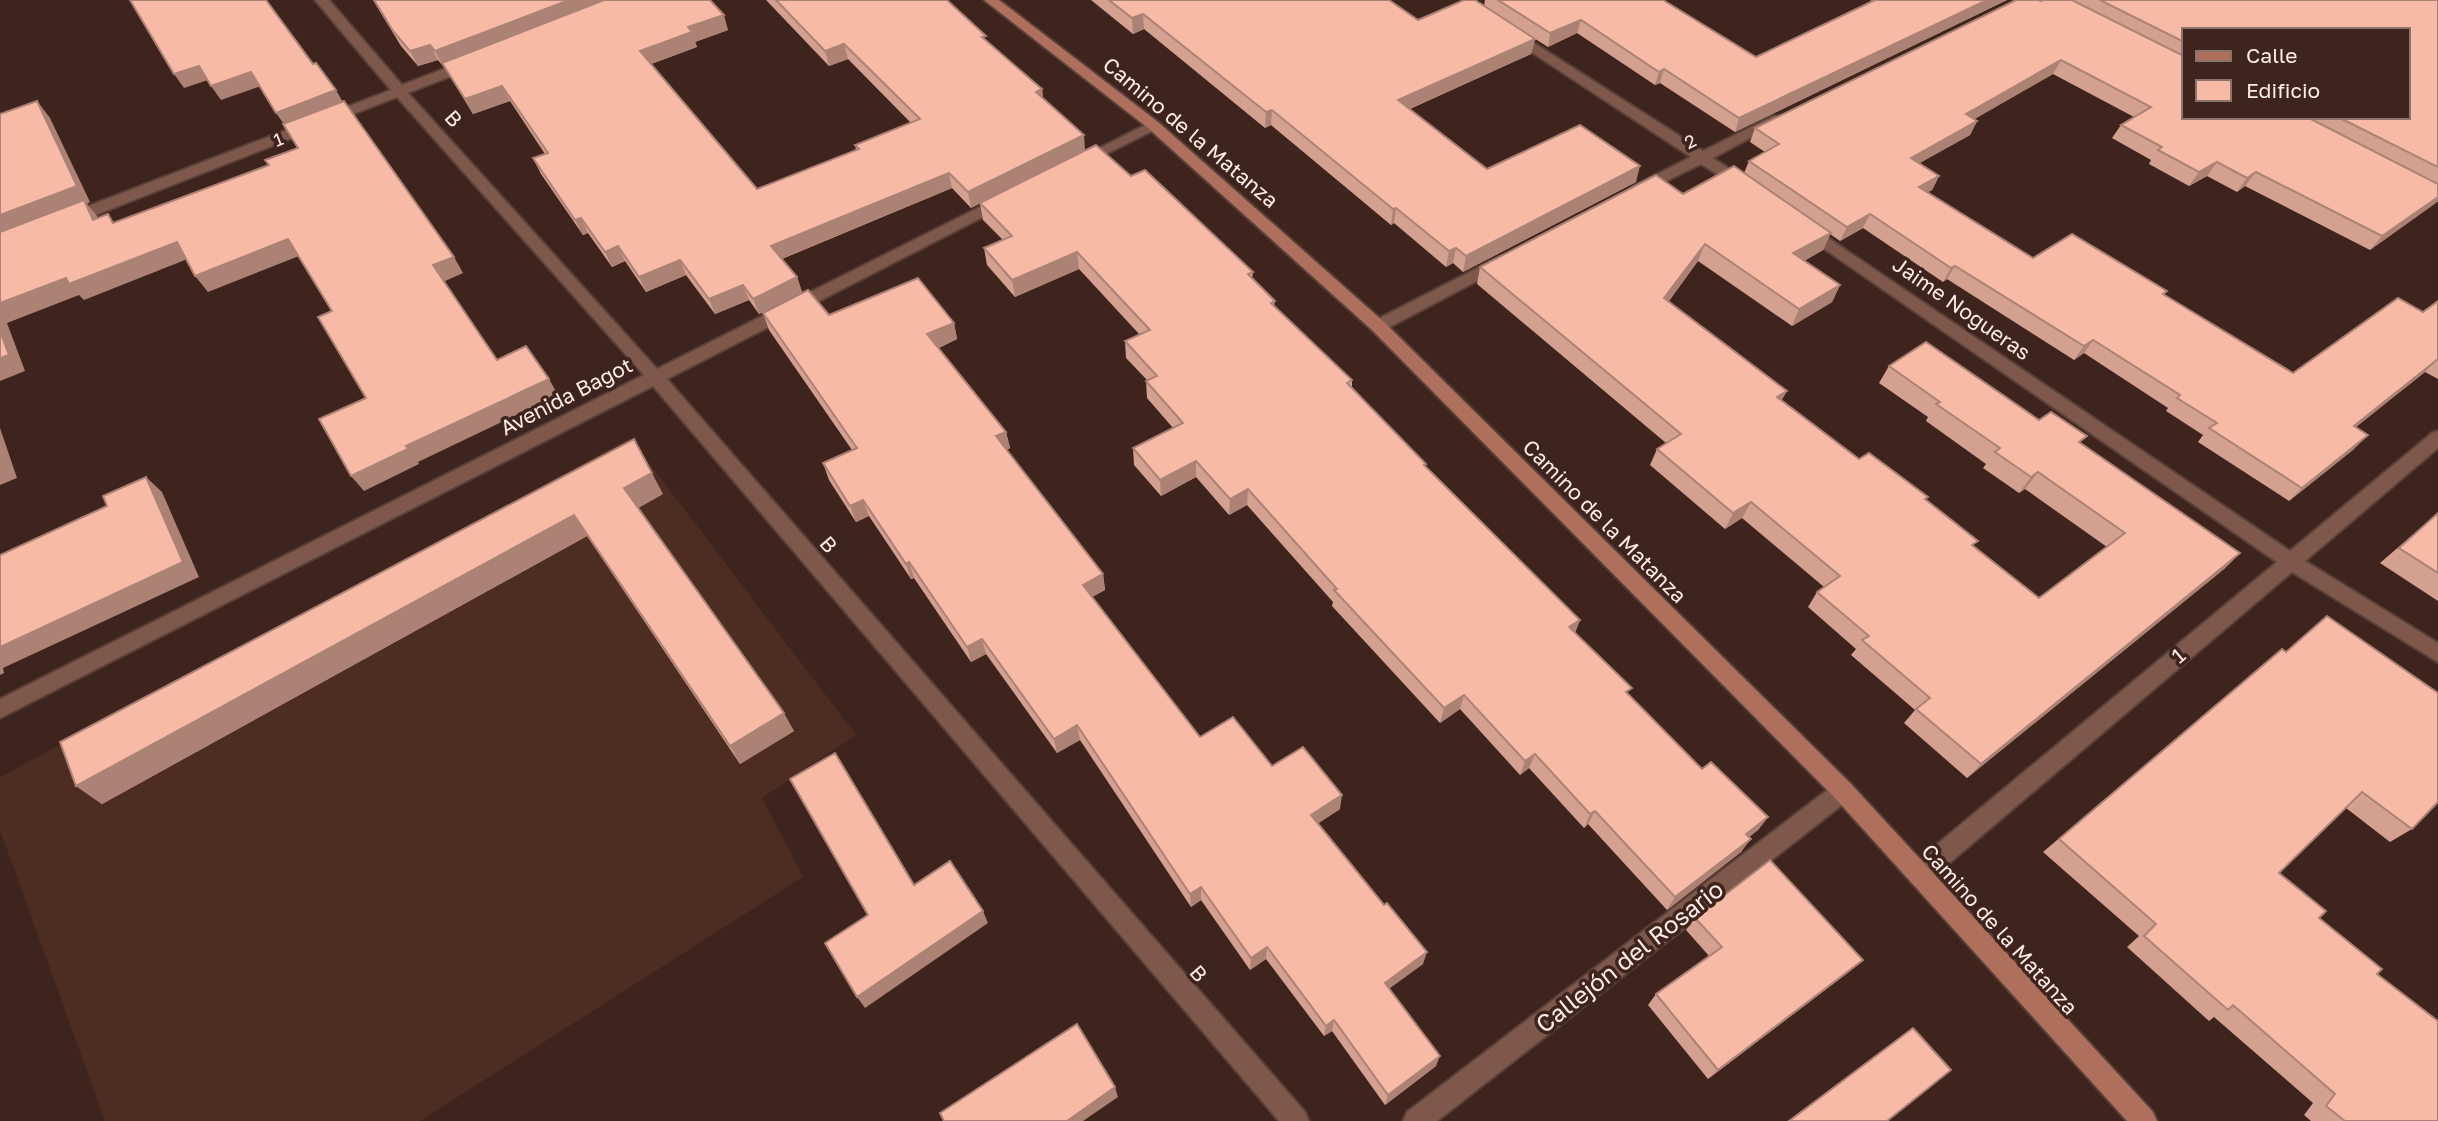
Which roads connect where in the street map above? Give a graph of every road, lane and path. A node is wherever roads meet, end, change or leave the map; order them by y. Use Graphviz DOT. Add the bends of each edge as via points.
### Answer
graph roads {
  1 [pos="322,0"];
  2 [pos="991,0"];
  3 [pos="1495,22"];
  4 [pos="491,56"];
  5 [pos="400,92"];
  6 [pos="1788,114"];
  7 [pos="1153,125"];
  8 [pos="1702,156"];
  9 [pos="1066,169"];
  10 [pos="1016,194"];
  11 [pos="1630,194"];
  12 [pos="1758,195"];
  13 [pos="1792,218"];
  14 [pos="52,226"];
  15 [pos="1510,257"];
  16 [pos="1378,326"];
  17 [pos="655,377"];
  18 [pos="2438,438"];
  19 [pos="2290,561"];
  20 [pos="2438,653"];
  21 [pos="0,709"];
  22 [pos="1843,790"];
  23 [pos="1919,874"];
  24 [pos="1296,1121"];
  25 [pos="1416,1121"];
  26 [pos="2144,1121"];
  1 -- 5 [label="street, B"];
  2 -- 7 [label="main road, Camino de la Matanza"];
  3 -- 8 [label="street"];
  4 -- 5 [label="street, 1"];
  5 -- 14 [label="street, 1"];
  5 -- 17 [label="street, B"];
  6 -- 8 [label="street, 2"];
  7 -- 9 [label="street"];
  7 -- 16 [label="main road, Camino de la Matanza"];
  8 -- 11 [label="street, 2"];
  8 -- 12 [label="street"];
  10 -- 17 [label="street, Avenida Bagot"];
  13 -- 19 [label="street, Jaime Nogueras"];
  15 -- 16 [label="street"];
  16 -- 22 [label="main road, Camino de la Matanza"];
  17 -- 21 [label="street, Avenida Bagot"];
  17 -- 24 [label="street, B"];
  18 -- 19 [label="street, 1"];
  19 -- 20 [label="street, Jaime Nogueras"];
  19 -- 23 [label="street, 1"];
  22 -- 23 [label="main road, Camino de la Matanza"];
  22 -- 25 [label="street, Callejón del Rosario"];
  23 -- 26 [label="main road, Camino de la Matanza"];
}
